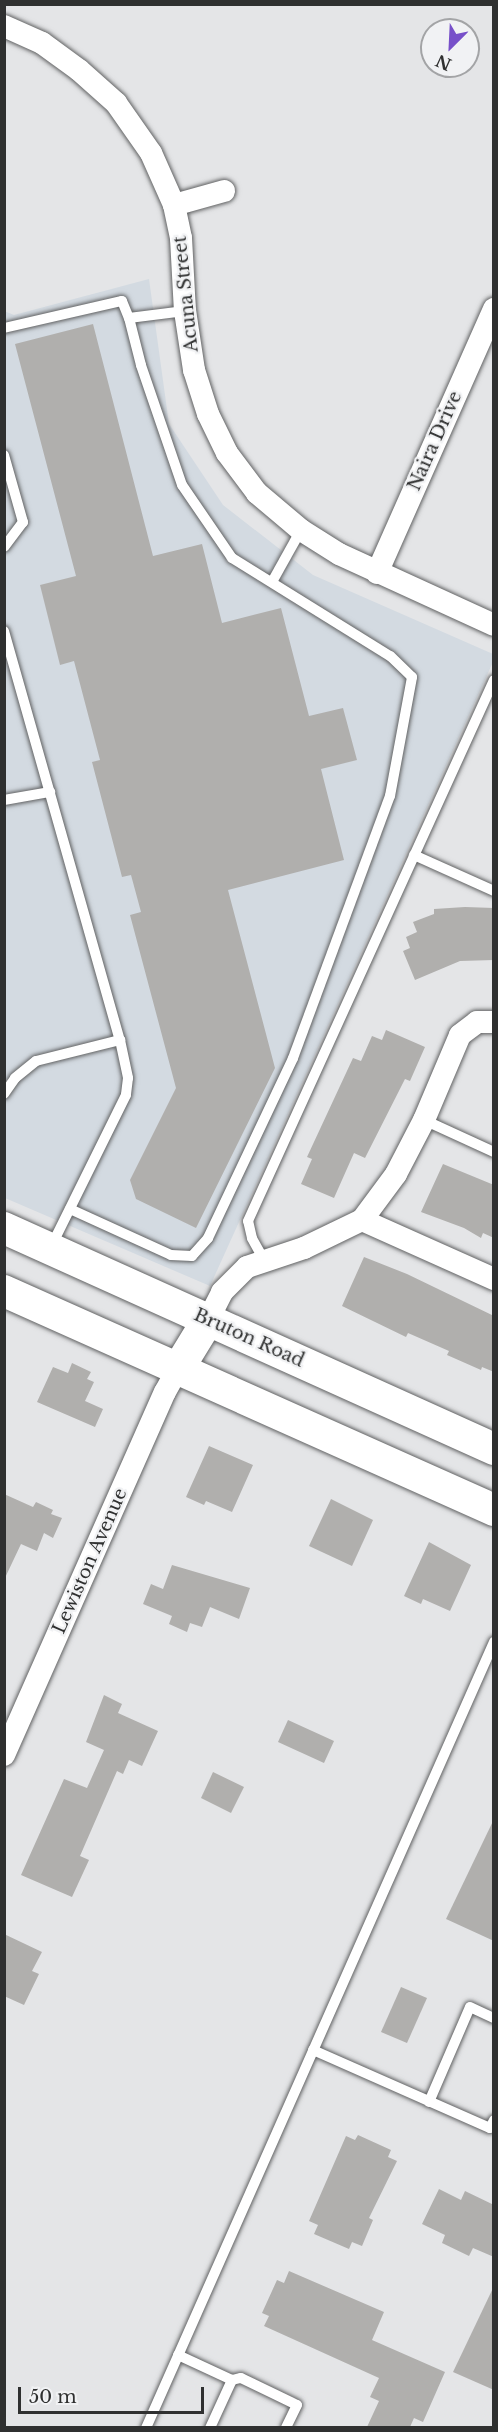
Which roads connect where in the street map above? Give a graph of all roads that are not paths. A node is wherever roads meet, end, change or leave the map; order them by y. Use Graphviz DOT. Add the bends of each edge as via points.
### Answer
graph roads {
  1 [pos="4,26"];
  2 [pos="224,191"];
  3 [pos="174,205"];
  4 [pos="494,309"];
  5 [pos="184,310"];
  6 [pos="129,318"];
  7 [pos="4,327"];
  8 [pos="4,455"];
  9 [pos="301,530"];
  10 [pos="4,548"];
  11 [pos="377,573"];
  12 [pos="272,582"];
  13 [pos="494,625"];
  14 [pos="4,631"];
  15 [pos="494,680"];
  16 [pos="50,792"];
  17 [pos="4,800"];
  18 [pos="414,855"];
  19 [pos="494,891"];
  20 [pos="494,1022"];
  21 [pos="120,1040"];
  22 [pos="4,1094"];
  23 [pos="424,1120"];
  24 [pos="494,1152"];
  25 [pos="70,1209"];
  26 [pos="362,1220"];
  27 [pos="4,1228"];
  28 [pos="51,1247"];
  29 [pos="264,1260"];
  30 [pos="494,1279"];
  31 [pos="4,1291"];
  32 [pos="207,1320"];
  33 [pos="178,1369"];
  34 [pos="494,1449"];
  35 [pos="494,1510"];
  36 [pos="494,1642"];
  37 [pos="4,1755"];
  38 [pos="494,2018"];
  39 [pos="313,2050"];
  40 [pos="429,2102"];
  41 [pos="494,2120"];
  42 [pos="178,2355"];
  43 [pos="232,2380"];
  44 [pos="146,2427"];
  45 [pos="210,2427"];
  46 [pos="286,2427"];
  1 -- 3 [label="street, Acuna Street" via="42,43 116,103 151,153"];
  2 -- 3 [label="street"];
  3 -- 5 [label="street, Acuna Street" via="181,238"];
  4 -- 11 [label="street, Naira Drive"];
  5 -- 6 [label="lane"];
  5 -- 9 [label="street, Acuna Street" via="194,370 208,414 227,453 257,492"];
  6 -- 7 [label="lane" via="122,301"];
  6 -- 12 [label="lane" via="182,485 232,558"];
  8 -- 10 [label="lane" via="22,522"];
  9 -- 11 [label="street, Acuna Street"];
  9 -- 12 [label="lane"];
  11 -- 13 [label="street, Acuna Street"];
  12 -- 25 [label="lane" via="390,656 412,677 390,796 293,1058 208,1238 192,1256 171,1255"];
  14 -- 16 [label="lane"];
  15 -- 18 [label="lane"];
  16 -- 17 [label="lane"];
  16 -- 21 [label="lane"];
  18 -- 19 [label="lane"];
  18 -- 29 [label="lane" via="248,1221"];
  20 -- 23 [label="street" via="477,1022 460,1035"];
  21 -- 22 [label="lane" via="36,1061 15,1078"];
  21 -- 25 [label="lane" via="128,1078 126,1095"];
  23 -- 24 [label="lane"];
  23 -- 26 [label="street" via="396,1174"];
  25 -- 28 [label="lane"];
  26 -- 29 [label="street" via="304,1248"];
  26 -- 30 [label="street"];
  27 -- 28 [label="main road, Bruton Road"];
  28 -- 32 [label="main road, Bruton Road"];
  29 -- 32 [label="street" via="247,1267 222,1292"];
  31 -- 33 [label="main road"];
  32 -- 33 [label="main road"];
  32 -- 34 [label="main road, Bruton Road"];
  33 -- 35 [label="main road"];
  33 -- 37 [label="street, Lewiston Avenue"];
  36 -- 39 [label="lane"];
  38 -- 40 [label="lane" via="470,2007"];
  39 -- 40 [label="lane"];
  39 -- 42 [label="lane"];
  40 -- 41 [label="lane" via="490,2128"];
  42 -- 43 [label="lane"];
  42 -- 44 [label="lane"];
  43 -- 45 [label="lane"];
  43 -- 46 [label="lane" via="241,2378 297,2404"];
}
